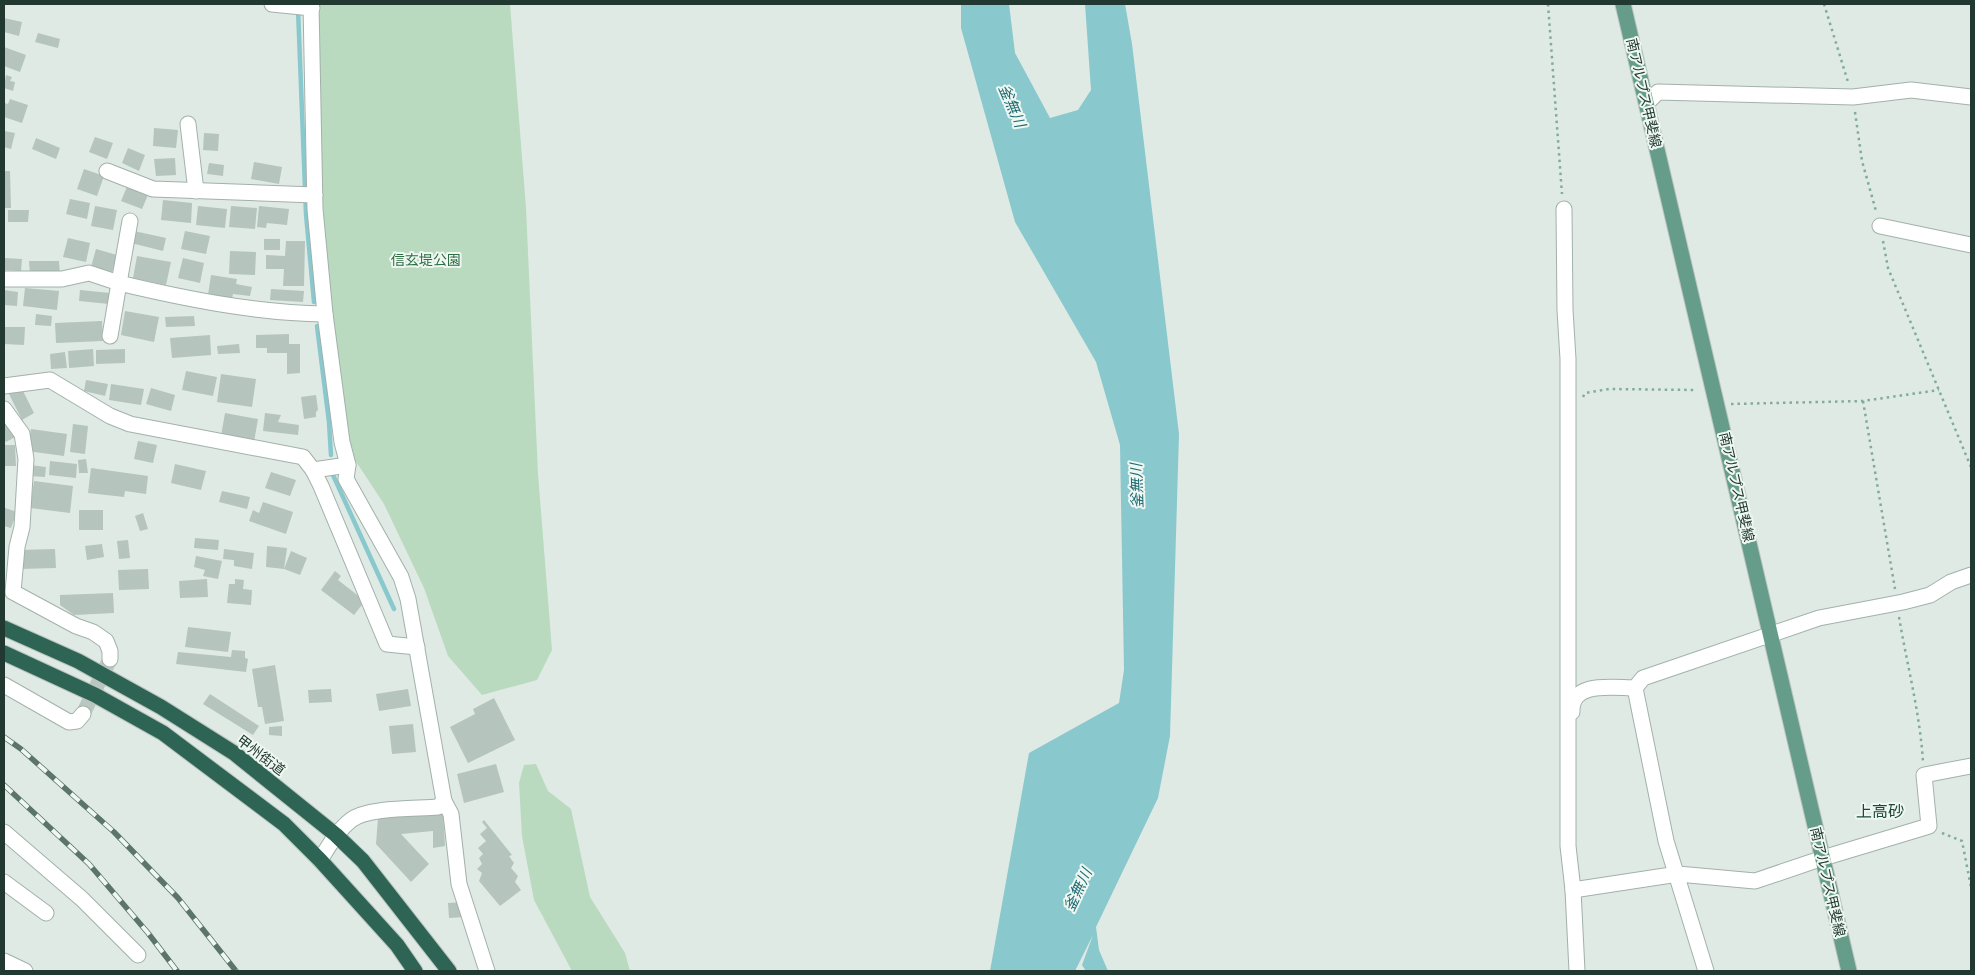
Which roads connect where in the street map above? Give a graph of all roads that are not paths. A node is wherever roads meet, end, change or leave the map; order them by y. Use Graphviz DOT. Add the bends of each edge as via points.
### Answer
graph roads {
  1 [pos="1623,4"];
  2 [pos="281,5"];
  3 [pos="311,6"];
  4 [pos="1971,96"];
  5 [pos="1647,103"];
  6 [pos="188,124"];
  7 [pos="107,171"];
  8 [pos="196,191"];
  9 [pos="306,194"];
  10 [pos="1564,209"];
  11 [pos="130,221"];
  12 [pos="1880,226"];
  13 [pos="1971,245"];
  14 [pos="4,279"];
  15 [pos="119,282"];
  16 [pos="320,314"];
  17 [pos="110,336"];
  18 [pos="4,386"];
  19 [pos="4,408"];
  20 [pos="348,465"];
  21 [pos="313,470"];
  22 [pos="1971,575"];
  23 [pos="4,628"];
  24 [pos="1770,633"];
  25 [pos="417,647"];
  26 [pos="4,653"];
  27 [pos="110,658"];
  28 [pos="4,685"];
  29 [pos="1635,688"];
  30 [pos="83,714"];
  31 [pos="1971,766"];
  32 [pos="1568,772"];
  33 [pos="444,801"];
  34 [pos="4,832"];
  35 [pos="336,835"];
  36 [pos="1823,858"];
  37 [pos="320,860"];
  38 [pos="1678,874"];
  39 [pos="4,882"];
  40 [pos="1573,890"];
  41 [pos="46,913"];
  42 [pos="138,955"];
  43 [pos="4,960"];
  44 [pos="25,971"];
  45 [pos="415,971"];
  46 [pos="449,971"];
  47 [pos="487,971"];
  48 [pos="1576,971"];
  49 [pos="1706,971"];
  50 [pos="1849,971"];
  1 -- 5 [label="main road, 南アルプス甲斐線"];
  2 -- 3 [label="street"];
  3 -- 9 [label="street"];
  4 -- 5 [label="street" via="1911,90 1853,97 1658,92"];
  5 -- 24 [label="main road, 南アルプス甲斐線"];
  6 -- 8 [label="street"];
  7 -- 8 [label="street" via="154,189"];
  8 -- 9 [label="street"];
  9 -- 16 [label="street"];
  10 -- 32 [label="street" via="1568,359"];
  11 -- 15 [label="street"];
  12 -- 13 [label="street"];
  14 -- 15 [label="street" via="62,279 89,273"];
  15 -- 16 [label="street" via="165,294 294,314"];
  15 -- 17 [label="street"];
  16 -- 20 [label="street"];
  18 -- 21 [label="street" via="50,380 110,416 130,424 280,452 303,458"];
  19 -- 27 [label="street" via="22,434 26,459 22,527 13,592 76,626 94,632 106,642"];
  20 -- 21 [label="street"];
  20 -- 25 [label="street" via="346,479 401,577"];
  21 -- 25 [label="street" via="387,644"];
  22 -- 24 [label="street" via="1930,595 1818,618"];
  23 -- 35 [label="highway, 甲州街道" via="78,661 161,707 234,753"];
  24 -- 29 [label="street" via="1643,678"];
  24 -- 36 [label="main road, 南アルプス甲斐線"];
  25 -- 33 [label="street"];
  26 -- 37 [label="highway" via="95,695 163,733 284,824"];
  28 -- 30 [label="street" via="69,722 77,721"];
  29 -- 32 [label="street" via="1588,688 1579,693 1572,708 1572,767"];
  29 -- 38 [label="street" via="1666,841"];
  31 -- 36 [label="street" via="1924,775 1928,826"];
  32 -- 40 [label="street" via="1568,846"];
  33 -- 35 [label="street" via="438,807 364,813"];
  33 -- 47 [label="street" via="451,814 459,884"];
  34 -- 42 [label="street" via="82,899"];
  35 -- 37 [label="street"];
  35 -- 46 [label="highway, 甲州街道" via="363,861"];
  36 -- 38 [label="street" via="1755,882"];
  36 -- 50 [label="main road, 南アルプス甲斐線"];
  37 -- 45 [label="highway" via="397,945"];
  38 -- 40 [label="street"];
  38 -- 49 [label="street"];
  39 -- 41 [label="street"];
  40 -- 48 [label="street"];
  43 -- 44 [label="street"];
}
